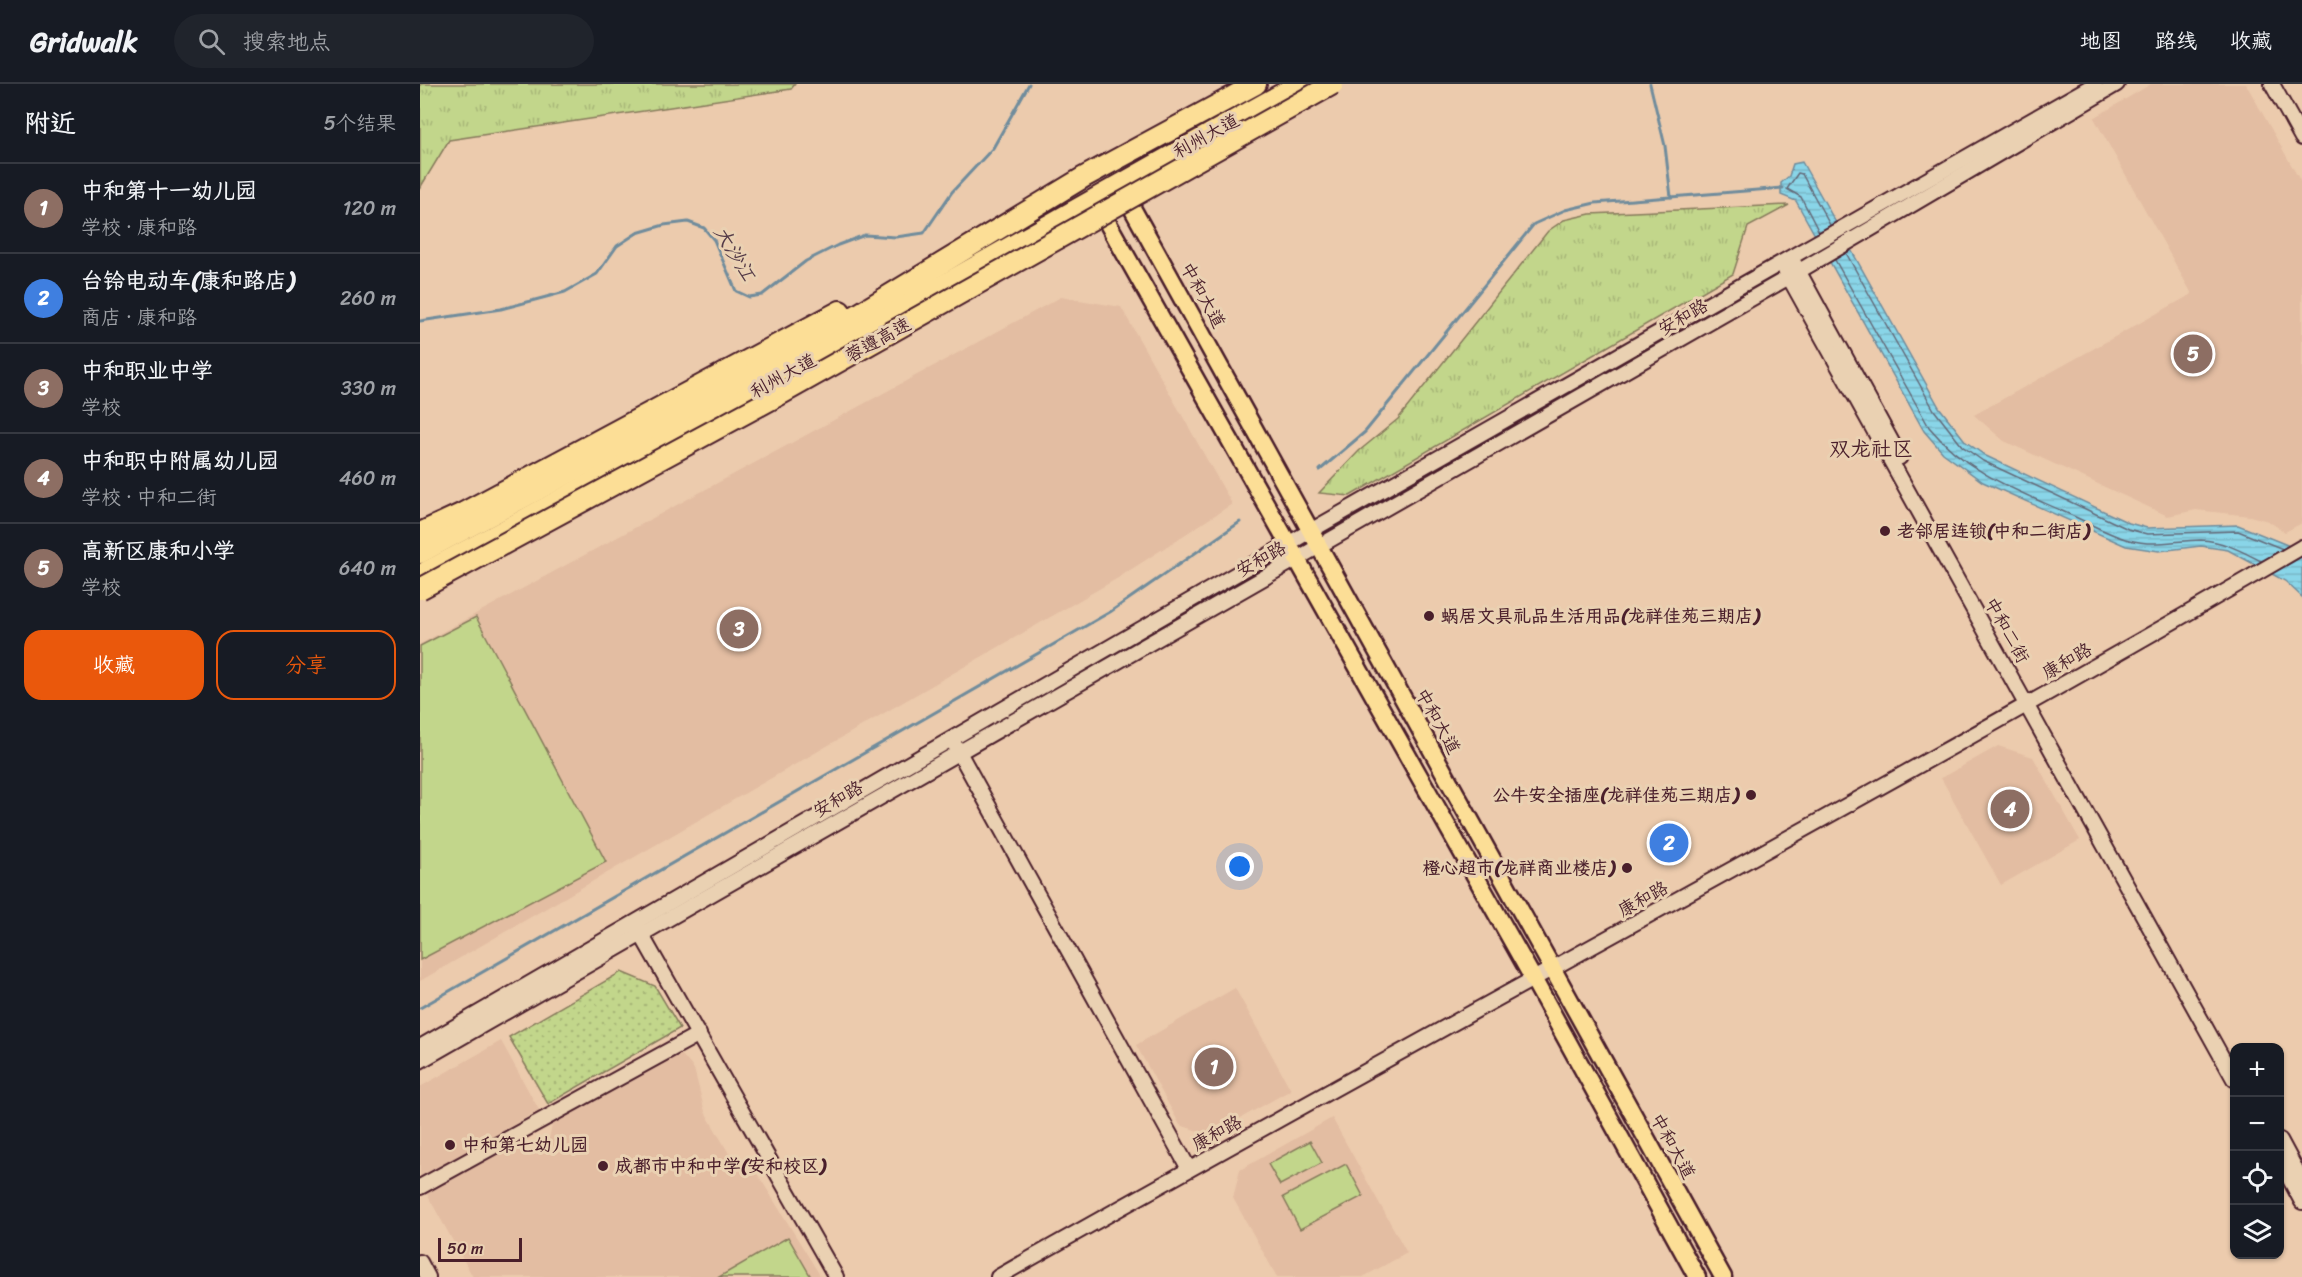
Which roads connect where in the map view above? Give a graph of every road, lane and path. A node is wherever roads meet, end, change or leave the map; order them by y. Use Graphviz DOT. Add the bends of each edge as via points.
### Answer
graph roads {
  1 [pos="1228,84"];
  2 [pos="1256,84"];
  3 [pos="1300,84"];
  4 [pos="1333,84"];
  5 [pos="2095,84"];
  6 [pos="2117,84"];
  7 [pos="2272,84"];
  8 [pos="2302,138"];
  9 [pos="1118,184"];
  10 [pos="1094,198"];
  11 [pos="1856,228"];
  12 [pos="1825,246"];
  13 [pos="1786,260"];
  14 [pos="1794,274"];
  15 [pos="1312,530"];
  16 [pos="420,533"];
  17 [pos="1289,543"];
  18 [pos="1320,546"];
  19 [pos="2302,548"];
  20 [pos="420,553"];
  21 [pos="1298,559"];
  22 [pos="420,575"];
  23 [pos="420,589"];
  24 [pos="2031,703"];
  25 [pos="956,746"];
  26 [pos="638,928"];
  27 [pos="1552,970"];
  28 [pos="1534,980"];
  29 [pos="699,1034"];
  30 [pos="420,1047"];
  31 [pos="2230,1050"];
  32 [pos="420,1061"];
  33 [pos="2230,1069"];
  34 [pos="2284,1147"];
  35 [pos="1189,1168"];
  36 [pos="2284,1168"];
  37 [pos="2302,1181"];
  38 [pos="420,1187"];
  39 [pos="2302,1202"];
  40 [pos="420,1262"];
  41 [pos="428,1277"];
  42 [pos="836,1277"];
  43 [pos="998,1277"];
  44 [pos="1697,1277"];
  45 [pos="1723,1277"];
  1 -- 16 [label="highway" via="827,318"];
  2 -- 20 [label="highway, 利州大道" via="1084,177 809,344"];
  3 -- 9 [label="highway, 利州大道"];
  4 -- 23 [label="highway, 蓉遵高速, bridge" via="725,425"];
  5 -- 11 [label="street, 安和路"];
  6 -- 11 [label="street, 安和路"];
  7 -- 8 [label="street"];
  9 -- 10 [label="highway, 利州大道"];
  9 -- 15 [label="main road, 中和大道"];
  10 -- 17 [label="main road"];
  10 -- 22 [label="highway, 利州大道" via="773,381"];
  11 -- 12 [label="street, 安和路"];
  12 -- 13 [label="street, 安和路"];
  12 -- 14 [label="street, 安和路"];
  13 -- 14 [label="street, 中和二街"];
  13 -- 15 [label="street, 安和路"];
  14 -- 18 [label="street, 安和路"];
  14 -- 24 [label="street, 中和二街"];
  15 -- 17 [label="street, 安和路"];
  15 -- 18 [label="main road, 中和大道"];
  17 -- 21 [label="main road"];
  17 -- 25 [label="street, 安和路"];
  18 -- 21 [label="street, 安和路"];
  18 -- 27 [label="main road, 中和大道"];
  19 -- 24 [label="street, 康和路"];
  21 -- 25 [label="street, 安和路"];
  21 -- 28 [label="main road"];
  24 -- 27 [label="street, 康和路"];
  24 -- 31 [label="street, 中和二街"];
  24 -- 33 [label="street, 中和二街"];
  25 -- 26 [label="street, 安和路"];
  25 -- 35 [label="street"];
  26 -- 29 [label="street"];
  26 -- 30 [label="street, 安和路"];
  26 -- 32 [label="street, 安和路"];
  27 -- 28 [label="street, 康和路"];
  27 -- 45 [label="main road, 中和大道"];
  28 -- 35 [label="street, 康和路"];
  28 -- 44 [label="main road"];
  29 -- 38 [label="street"];
  29 -- 42 [label="street"];
  34 -- 37 [label="street"];
  35 -- 43 [label="street, 康和路"];
  36 -- 39 [label="street"];
  40 -- 41 [label="street"];
}
